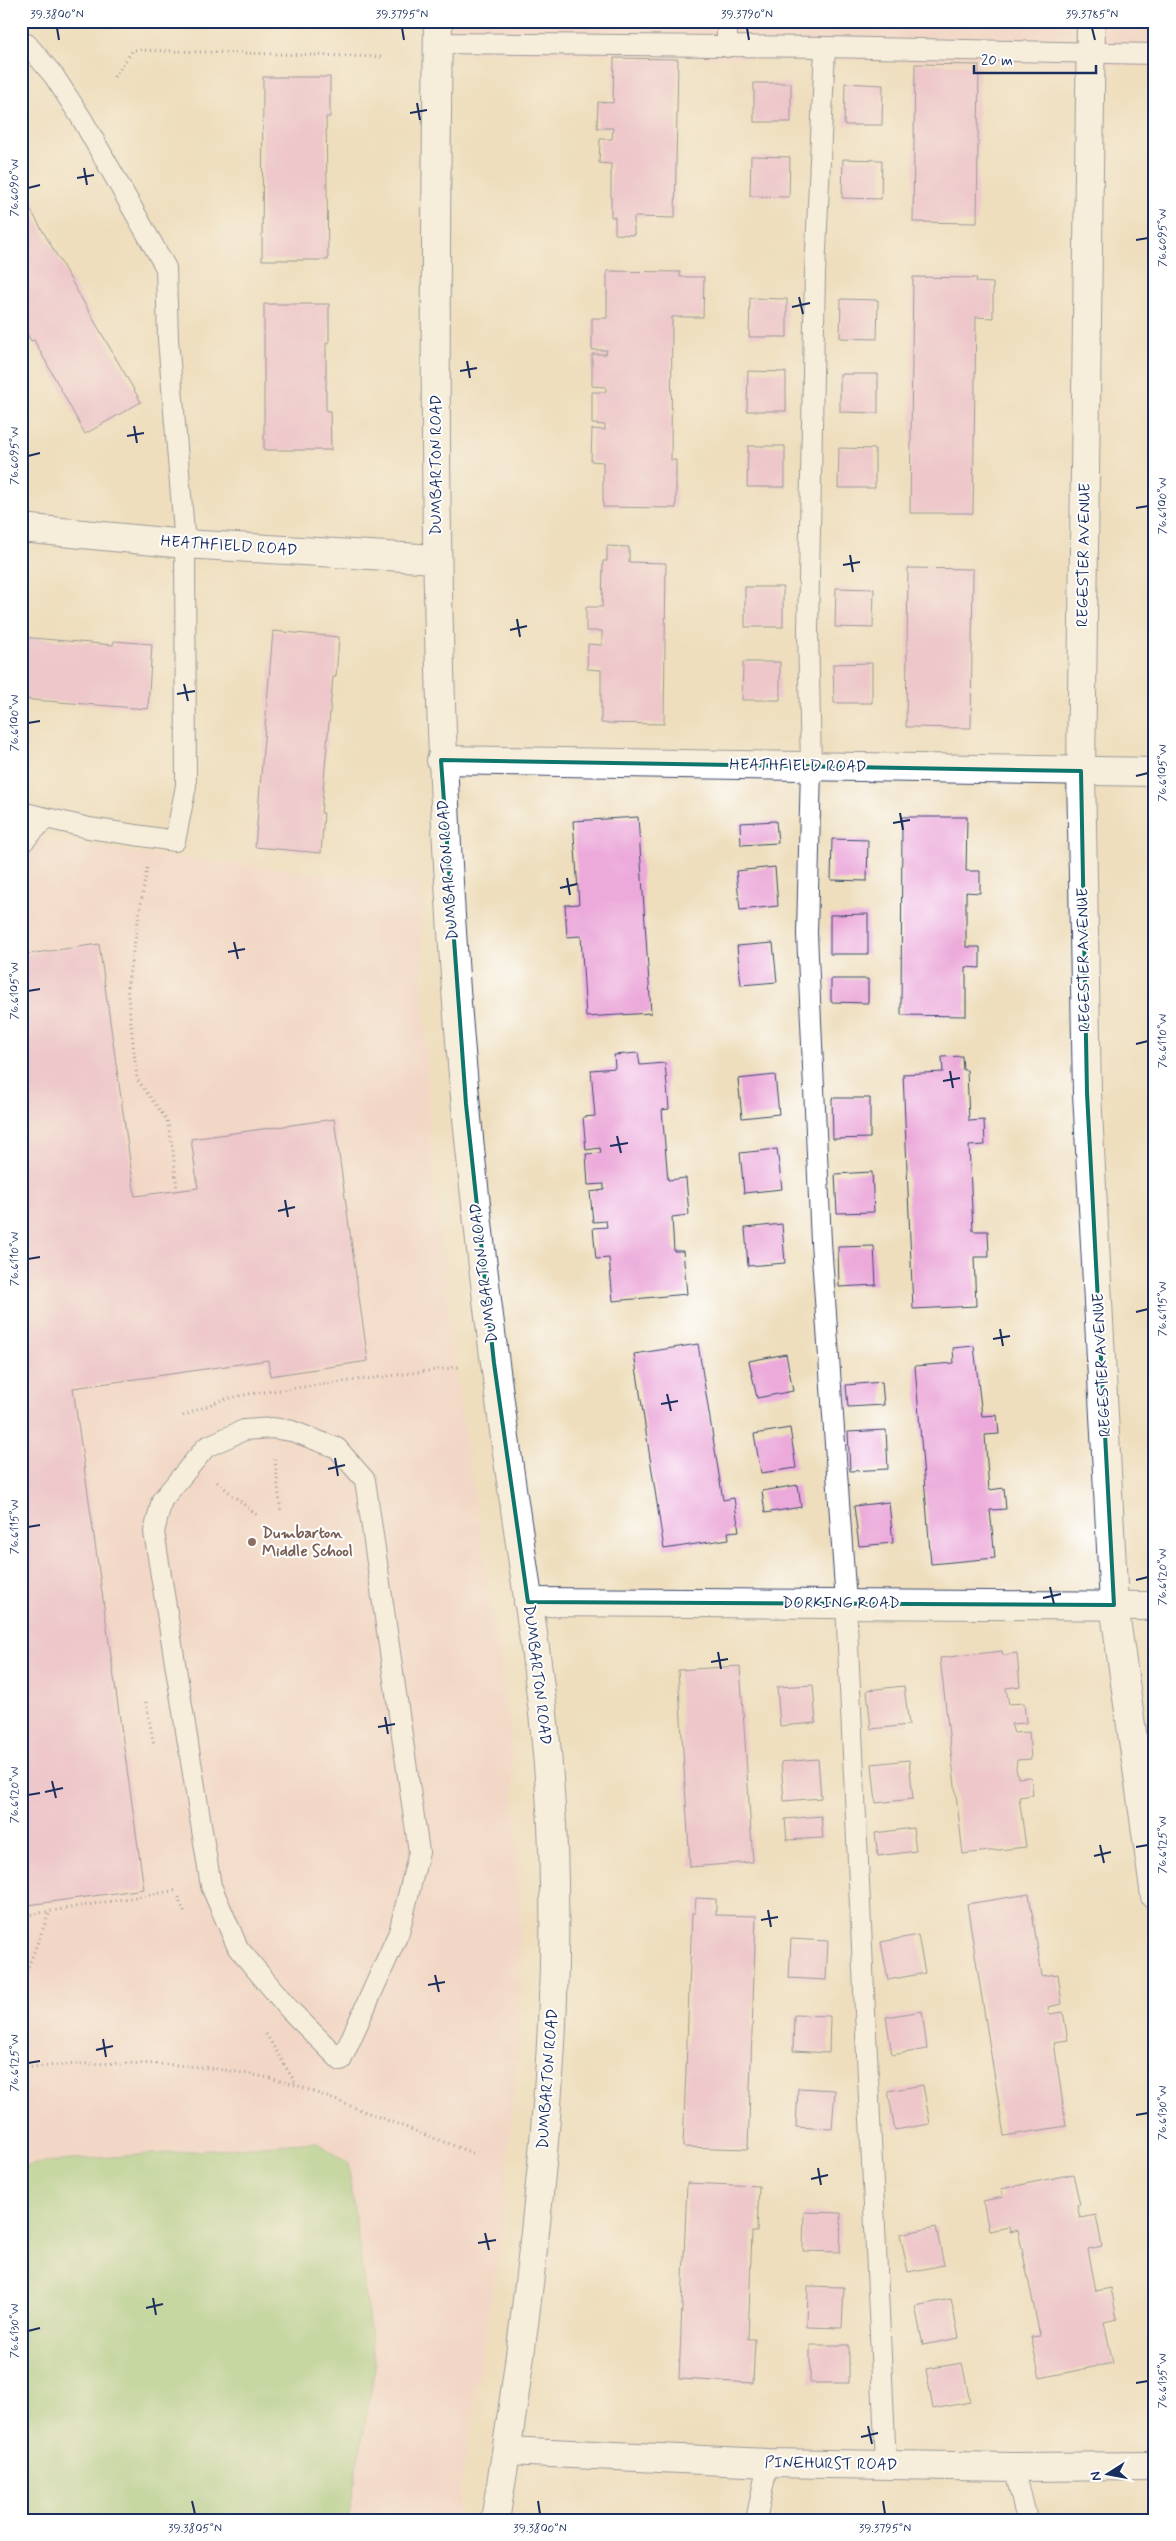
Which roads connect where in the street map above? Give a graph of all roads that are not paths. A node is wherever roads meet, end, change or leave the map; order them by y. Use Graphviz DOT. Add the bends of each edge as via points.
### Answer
graph roads {
  1 [pos="727,21"];
  2 [pos="1091,21"];
  3 [pos="438,32"];
  4 [pos="21,44"];
  5 [pos="727,47"];
  6 [pos="825,47"];
  7 [pos="1090,53"];
  8 [pos="1155,54"];
  9 [pos="21,528"];
  10 [pos="185,544"];
  11 [pos="436,559"];
  12 [pos="441,760"];
  13 [pos="811,766"];
  14 [pos="1081,771"];
  15 [pos="1155,772"];
  16 [pos="21,812"];
  17 [pos="46,818"];
  18 [pos="21,844"];
  19 [pos="193,1462"];
  20 [pos="528,1602"];
  21 [pos="846,1603"];
  22 [pos="1114,1605"];
  23 [pos="1155,1606"];
  24 [pos="1155,1896"];
  25 [pos="507,2451"];
  26 [pos="768,2463"];
  27 [pos="886,2464"];
  28 [pos="1155,2466"];
  29 [pos="1014,2468"];
  30 [pos="495,2520"];
  31 [pos="756,2520"];
  32 [pos="1027,2520"];
  1 -- 5 [label="lane"];
  2 -- 7 [label="street, REGESTER AVENUE"];
  3 -- 5 [label="lane"];
  3 -- 11 [label="street, DUMBARTON ROAD"];
  4 -- 10 [label="lane" via="28,44 54,76 114,173 166,268 168,339"];
  5 -- 6 [label="lane"];
  6 -- 7 [label="lane"];
  6 -- 13 [label="lane" via="815,283 808,630"];
  7 -- 8 [label="lane"];
  7 -- 14 [label="street, REGESTER AVENUE"];
  9 -- 10 [label="street, HEATHFIELD ROAD"];
  10 -- 11 [label="street, HEATHFIELD ROAD"];
  10 -- 17 [label="lane" via="186,786 175,841"];
  11 -- 12 [label="street, DUMBARTON ROAD"];
  12 -- 13 [label="street, HEATHFIELD ROAD"];
  12 -- 20 [label="street, DUMBARTON ROAD" via="466,1104 494,1363"];
  13 -- 14 [label="street, HEATHFIELD ROAD"];
  13 -- 21 [label="lane" via="807,934 821,1242"];
  14 -- 15 [label="street, HEATHFIELD ROAD"];
  14 -- 22 [label="street, REGESTER AVENUE" via="1087,1094"];
  16 -- 17 [label="lane"];
  17 -- 18 [label="lane"];
  19 -- 19 [label="lane" via="162,1500 154,1532 211,1886 238,1948 290,2010 341,2061 399,1932 419,1852 365,1480 337,1448 292,1431 272,1428 244,1430 206,1447"];
  20 -- 21 [label="street, DORKING ROAD"];
  20 -- 25 [label="street, DUMBARTON ROAD" via="550,1789 554,1946 552,2030 546,2124"];
  21 -- 22 [label="street, DORKING ROAD"];
  21 -- 27 [label="lane"];
  22 -- 23 [label="street, DORKING ROAD"];
  22 -- 24 [label="street, REGESTER AVENUE"];
  25 -- 26 [label="street, PINEHURST ROAD"];
  25 -- 30 [label="street, DUMBARTON ROAD"];
  26 -- 27 [label="street, PINEHURST ROAD"];
  26 -- 31 [label="lane"];
  27 -- 29 [label="street, PINEHURST ROAD"];
  28 -- 29 [label="street, PINEHURST ROAD"];
  29 -- 32 [label="lane"];
}
